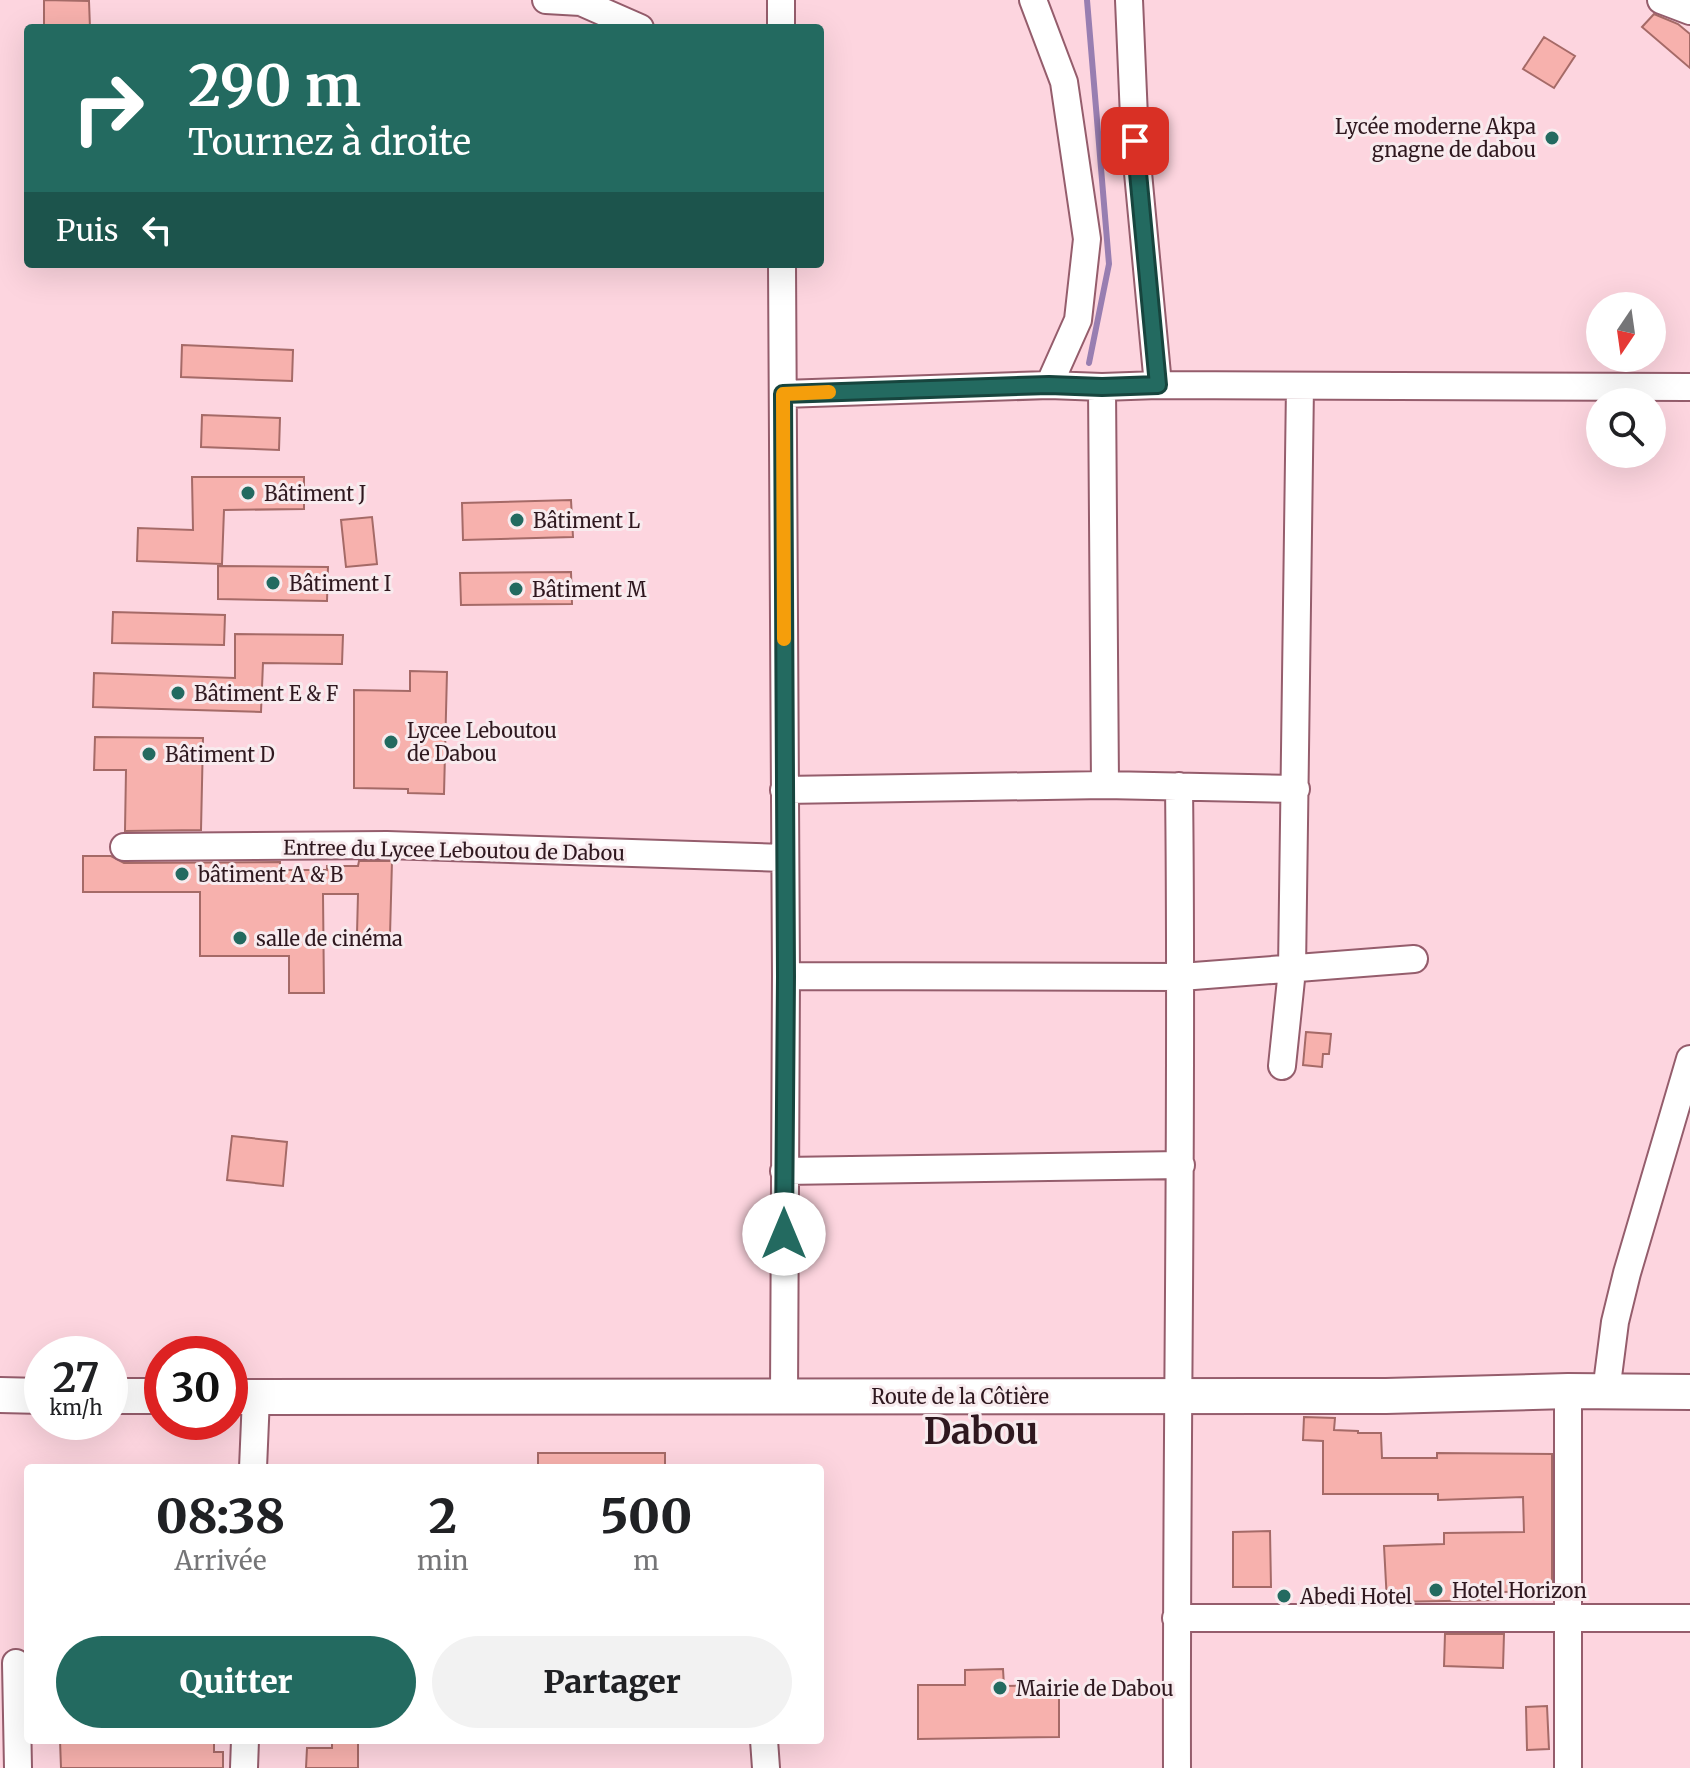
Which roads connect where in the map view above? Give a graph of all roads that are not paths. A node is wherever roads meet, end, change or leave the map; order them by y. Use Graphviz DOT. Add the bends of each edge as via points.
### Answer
graph roads {
  1 [pos="546,0"];
  2 [pos="781,0"];
  3 [pos="1033,0"];
  4 [pos="1129,0"];
  5 [pos="1661,0"];
  6 [pos="1690,11"];
  7 [pos="631,24"];
  8 [pos="781,24"];
  9 [pos="782,268"];
  10 [pos="1049,385"];
  11 [pos="1158,385"];
  12 [pos="1300,386"];
  13 [pos="1102,387"];
  14 [pos="1690,387"];
  15 [pos="783,394"];
  16 [pos="1105,785"];
  17 [pos="1179,786"];
  18 [pos="1296,789"];
  19 [pos="784,790"];
  20 [pos="124,847"];
  21 [pos="784,858"];
  22 [pos="1414,959"];
  23 [pos="1292,970"];
  24 [pos="786,976"];
  25 [pos="1181,977"];
  26 [pos="1690,1059"];
  27 [pos="1282,1066"];
  28 [pos="1181,1165"];
  29 [pos="784,1171"];
  30 [pos="1568,1391"];
  31 [pos="1606,1392"];
  32 [pos="1690,1392"];
  33 [pos="0,1395"];
  34 [pos="24,1396"];
  35 [pos="1177,1396"];
  36 [pos="248,1397"];
  37 [pos="784,1397"];
  38 [pos="248,1432"];
  39 [pos="252,1464"];
  40 [pos="1176,1618"];
  41 [pos="1568,1618"];
  42 [pos="1690,1618"];
  43 [pos="15,1663"];
  44 [pos="245,1744"];
  45 [pos="764,1744"];
  46 [pos="18,1768"];
  47 [pos="244,1768"];
  48 [pos="766,1768"];
  49 [pos="1177,1768"];
  50 [pos="1568,1768"];
  1 -- 7 [label="street" via="581,2"];
  2 -- 8 [label="street"];
  3 -- 10 [label="street" via="1064,82 1087,239 1078,320"];
  4 -- 11 [label="street" via="1135,141"];
  5 -- 6 [label="street"];
  9 -- 15 [label="street"];
  10 -- 13 [label="street"];
  10 -- 15 [label="street"];
  11 -- 12 [label="street"];
  11 -- 13 [label="street"];
  12 -- 14 [label="street"];
  12 -- 18 [label="street"];
  13 -- 16 [label="street"];
  15 -- 19 [label="street"];
  16 -- 17 [label="street"];
  16 -- 19 [label="street"];
  17 -- 18 [label="street"];
  17 -- 25 [label="street"];
  18 -- 23 [label="street"];
  19 -- 21 [label="street"];
  20 -- 21 [label="street, Entree du Lycee Leboutou de Dabou" via="387,845"];
  21 -- 24 [label="street"];
  22 -- 23 [label="street"];
  23 -- 25 [label="street"];
  23 -- 27 [label="street"];
  24 -- 25 [label="street"];
  24 -- 29 [label="street"];
  25 -- 28 [label="street"];
  26 -- 31 [label="street" via="1627,1273"];
  28 -- 29 [label="street"];
  28 -- 35 [label="street"];
  29 -- 37 [label="street"];
  30 -- 31 [label="main road, Route de la Côtière"];
  30 -- 35 [label="main road, Route de la Côtière"];
  30 -- 41 [label="street"];
  31 -- 32 [label="main road, Route de la Côtière"];
  33 -- 34 [label="main road"];
  35 -- 37 [label="main road, Route de la Côtière"];
  35 -- 40 [label="street"];
  36 -- 37 [label="main road, Route de la Côtière"];
  38 -- 39 [label="street"];
  40 -- 41 [label="street"];
  40 -- 49 [label="street"];
  41 -- 42 [label="street"];
  41 -- 50 [label="street"];
  43 -- 46 [label="street"];
  44 -- 47 [label="street"];
  45 -- 48 [label="street"];
}
